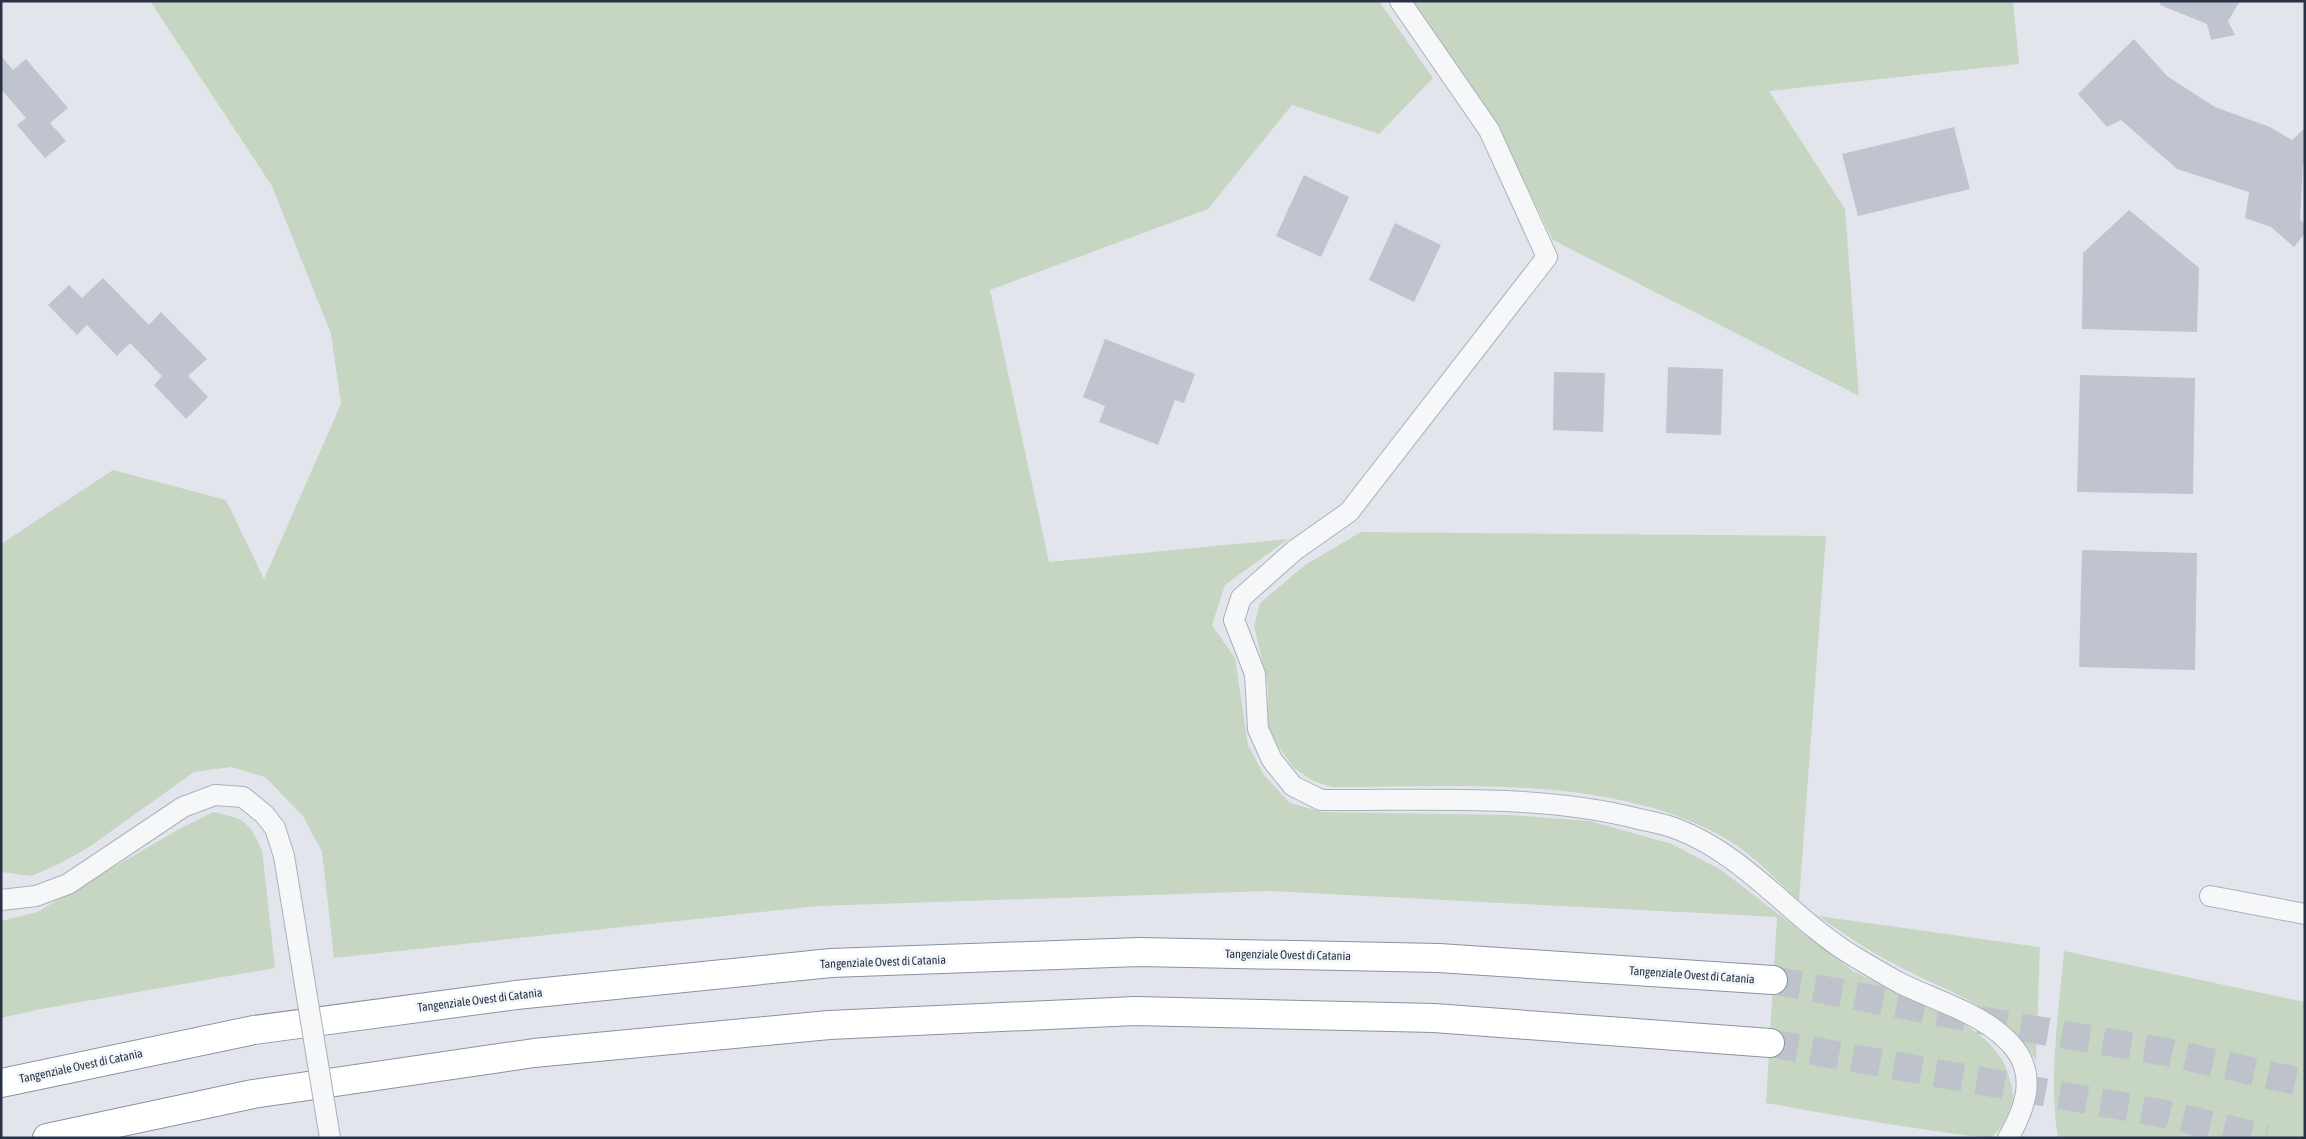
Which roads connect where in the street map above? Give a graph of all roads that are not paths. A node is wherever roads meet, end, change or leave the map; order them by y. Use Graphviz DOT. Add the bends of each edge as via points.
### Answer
graph roads {
  1 [pos="1400,1"];
  2 [pos="2210,896"];
  3 [pos="1,900"];
  4 [pos="2305,914"];
  5 [pos="1774,980"];
  6 [pos="1770,1043"];
  7 [pos="1,1083"];
  8 [pos="47,1138"];
  9 [pos="330,1138"];
  10 [pos="2008,1138"];
  1 -- 10 [label="lane" via="1489,130 1547,257 1349,512 1295,550 1241,598 1234,620 1255,674 1258,729 1272,760 1293,786 1321,800 1517,802 1604,810 1677,829 1722,852 1822,935 1854,957 2003,1035 2017,1051 2025,1072 2027,1097 2021,1117"];
  2 -- 4 [label="lane"];
  3 -- 9 [label="lane, bridge" via="36,896 68,884 183,807 215,795 243,797 275,828 284,856"];
  5 -- 7 [label="highway, Tangenziale Ovest di Catania" via="1439,958 1149,952 831,963 516,995 254,1030"];
  6 -- 8 [label="highway" via="1434,1018 1135,1011 828,1025 524,1054 254,1094"];
}
